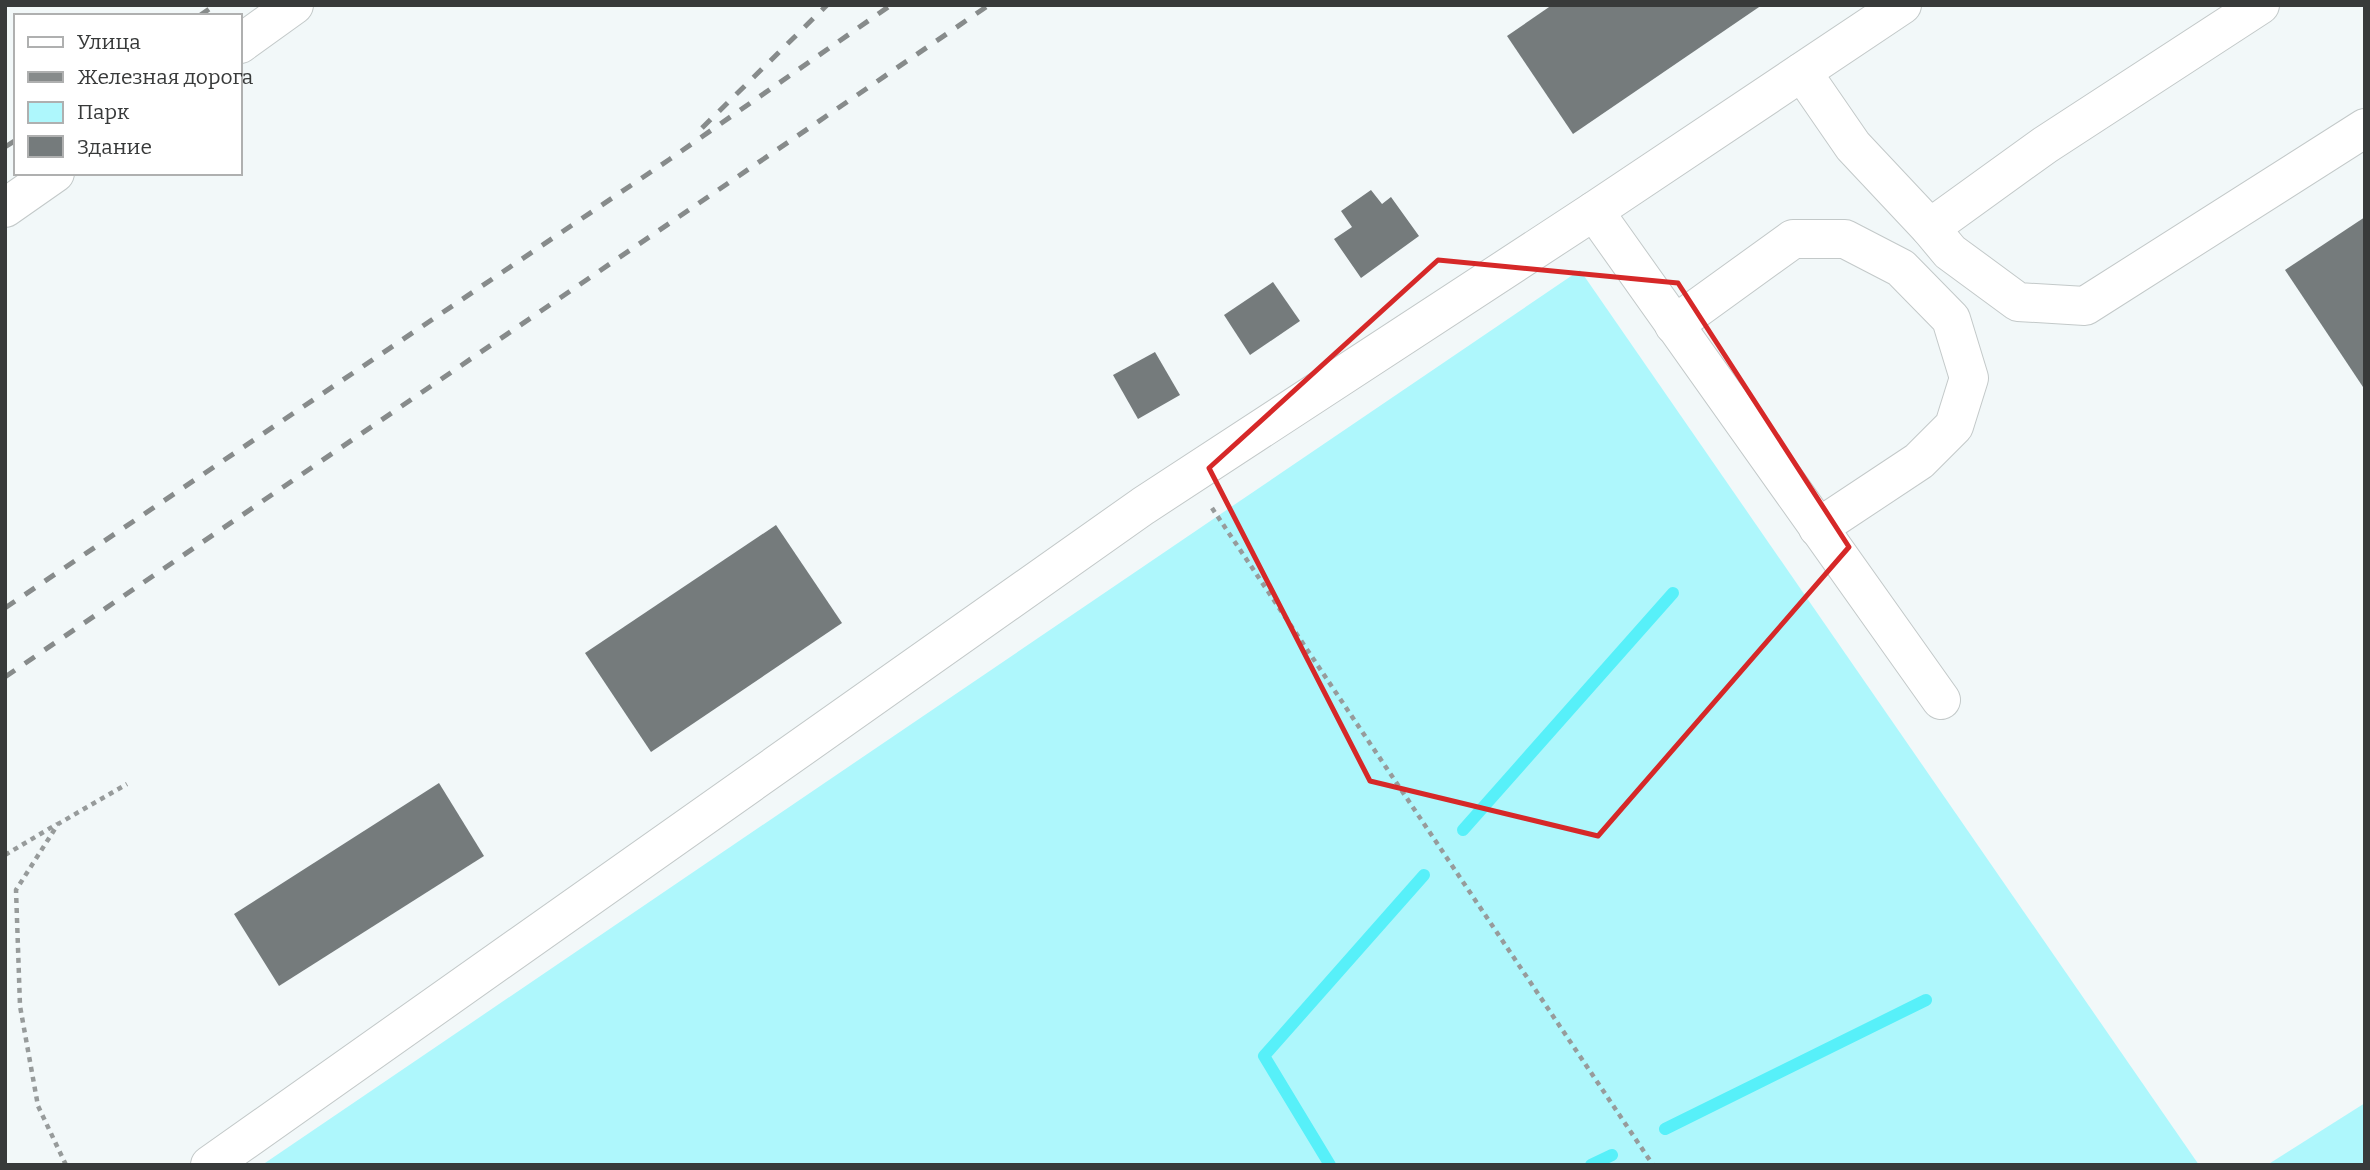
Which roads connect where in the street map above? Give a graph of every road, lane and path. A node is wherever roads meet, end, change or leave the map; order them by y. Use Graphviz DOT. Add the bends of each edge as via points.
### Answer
graph roads {
  1 [pos="294,5"];
  2 [pos="1902,5"];
  3 [pos="2260,5"];
  4 [pos="242,43"];
  5 [pos="1802,72"];
  6 [pos="2365,128"];
  7 [pos="52,175"];
  8 [pos="5,208"];
  9 [pos="1594,211"];
  10 [pos="1930,228"];
  11 [pos="1674,325"];
  12 [pos="1190,475"];
  13 [pos="1818,528"];
  14 [pos="1941,700"];
  15 [pos="127,784"];
  16 [pos="58,824"];
  17 [pos="5,855"];
  18 [pos="66,1165"];
  19 [pos="209,1165"];
  20 [pos="1653,1165"];
  1 -- 4 [label="lane"];
  2 -- 5 [label="lane"];
  3 -- 10 [label="lane" via="2045,145"];
  5 -- 9 [label="lane"];
  5 -- 10 [label="lane" via="1853,146"];
  6 -- 10 [label="lane" via="2085,306 2018,302 1950,252"];
  7 -- 8 [label="lane"];
  9 -- 11 [label="lane"];
  9 -- 12 [label="lane"];
  11 -- 13 [label="lane"];
  11 -- 13 [label="lane" via="1793,239 1845,239 1901,268 1951,319 1969,378 1954,426 1919,461"];
  12 -- 19 [label="lane"];
  12 -- 20 [label="path"];
  13 -- 14 [label="lane"];
  15 -- 16 [label="path"];
  16 -- 17 [label="path"];
  16 -- 18 [label="path" via="16,890 20,1006 38,1106"];
}
